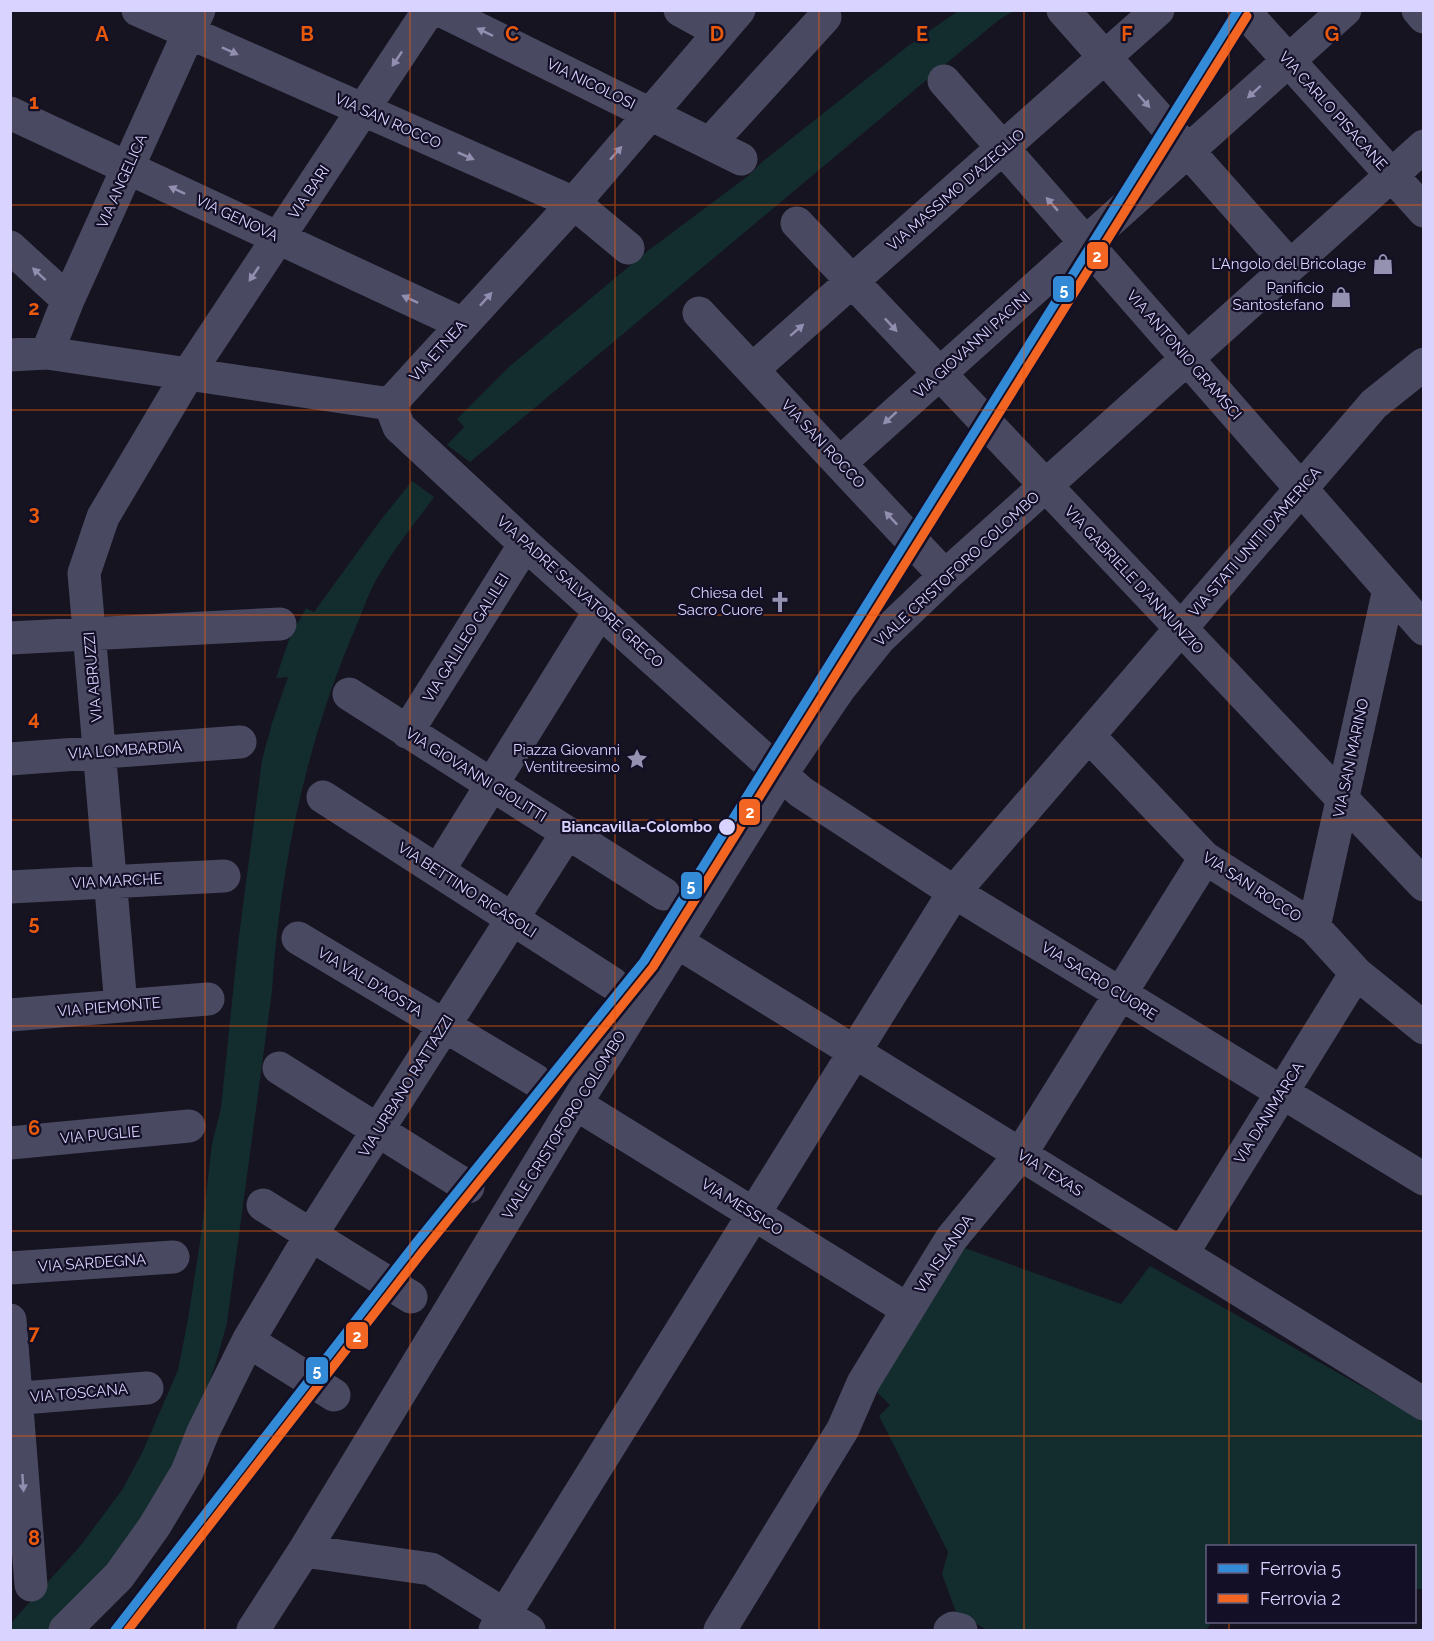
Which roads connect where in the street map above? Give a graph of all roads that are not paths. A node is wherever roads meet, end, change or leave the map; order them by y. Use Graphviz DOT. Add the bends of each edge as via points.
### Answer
graph roads {
  1 [pos="138,10"];
  2 [pos="429,10"];
  3 [pos="440,10"];
  4 [pos="680,10"];
  5 [pos="1062,10"];
  6 [pos="1158,10"];
  7 [pos="1242,10"];
  8 [pos="1345,10"];
  9 [pos="1418,10"];
  10 [pos="1424,16"];
  11 [pos="825,17"];
  12 [pos="730,21"];
  13 [pos="194,22"];
  14 [pos="1106,57"];
  15 [pos="1288,61"];
  16 [pos="944,81"];
  17 [pos="363,110"];
  18 [pos="10,113"];
  19 [pos="651,113"];
  20 [pos="710,143"];
  21 [pos="1424,146"];
  22 [pos="1003,148"];
  23 [pos="1188,151"];
  24 [pos="741,159"];
  25 [pos="129,168"];
  26 [pos="1391,175"];
  27 [pos="573,203"];
  28 [pos="1424,211"];
  29 [pos="796,223"];
  30 [pos="278,238"];
  31 [pos="1086,243"];
  32 [pos="10,247"];
  33 [pos="628,248"];
  34 [pos="1290,266"];
  35 [pos="851,282"];
  36 [pos="68,300"];
  37 [pos="699,313"];
  38 [pos="463,324"];
  39 [pos="47,353"];
  40 [pos="10,355"];
  41 [pos="1187,359"];
  42 [pos="1424,364"];
  43 [pos="753,369"];
  44 [pos="188,374"];
  45 [pos="939,374"];
  46 [pos="390,404"];
  47 [pos="840,463"];
  48 [pos="1046,487"];
  49 [pos="1301,489"];
  50 [pos="525,544"];
  51 [pos="945,576"];
  52 [pos="1389,589"];
  53 [pos="600,611"];
  54 [pos="280,624"];
  55 [pos="1424,628"];
  56 [pos="1181,629"];
  57 [pos="89,634"];
  58 [pos="10,638"];
  59 [pos="349,694"];
  60 [pos="407,732"];
  61 [pos="1089,736"];
  62 [pos="240,742"];
  63 [pos="99,752"];
  64 [pos="10,759"];
  65 [pos="782,773"];
  66 [pos="492,785"];
  67 [pos="323,797"];
  68 [pos="1342,800"];
  69 [pos="567,832"];
  70 [pos="1205,858"];
  71 [pos="438,871"];
  72 [pos="224,876"];
  73 [pos="110,881"];
  74 [pos="1424,885"];
  75 [pos="10,887"];
  76 [pos="954,892"];
  77 [pos="664,894"];
  78 [pos="512,919"];
  79 [pos="1314,927"];
  80 [pos="298,938"];
  81 [pos="677,942"];
  82 [pos="1356,973"];
  83 [pos="612,982"];
  84 [pos="1120,994"];
  85 [pos="208,999"];
  86 [pos="121,1006"];
  87 [pos="10,1015"];
  88 [pos="444,1026"];
  89 [pos="1424,1028"];
  90 [pos="855,1052"];
  91 [pos="279,1068"];
  92 [pos="535,1080"];
  93 [pos="1282,1093"];
  94 [pos="576,1104"];
  95 [pos="189,1126"];
  96 [pos="378,1131"];
  97 [pos="10,1143"];
  98 [pos="1020,1155"];
  99 [pos="1424,1179"];
  100 [pos="468,1187"];
  101 [pos="263,1204"];
  102 [pos="754,1214"];
  103 [pos="311,1235"];
  104 [pos="1182,1254"];
  105 [pos="173,1257"];
  106 [pos="10,1268"];
  107 [pos="411,1297"];
  108 [pos="907,1309"];
  109 [pos="10,1320"];
  110 [pos="248,1341"];
  111 [pos="147,1388"];
  112 [pos="334,1395"];
  113 [pos="14,1398"];
  114 [pos="1424,1404"];
  115 [pos="18,1527"];
  116 [pos="304,1551"];
  117 [pos="31,1585"];
  118 [pos="510,1625"];
  119 [pos="64,1630"];
  120 [pos="253,1630"];
  121 [pos="720,1630"];
  122 [pos="950,1630"];
  123 [pos="961,1630"];
  1 -- 13 [label="street, VIA SAN ROCCO"];
  2 -- 17 [label="street, VIA BARI, one-way"];
  19 -- 3 [label="street, VIA NICOLOSI, one-way"];
  4 -- 12 [label="street"];
  5 -- 14 [label="street"];
  6 -- 14 [label="street, VIA MASSIMO D'AZEGLIO"];
  7 -- 15 [label="street, VIA CARLO PISACANE"];
  8 -- 15 [label="street, VIA GIOVANNI PACINI"];
  9 -- 10 [label="street"];
  11 -- 20 [label="street"];
  12 -- 19 [label="street, VIA ETNEA"];
  13 -- 17 [label="street, VIA SAN ROCCO, one-way"];
  13 -- 25 [label="street, VIA ANGELICA"];
  14 -- 22 [label="street, VIA MASSIMO D'AZEGLIO"];
  14 -- 23 [label="street, one-way"];
  15 -- 23 [label="street, VIA GIOVANNI PACINI, one-way"];
  15 -- 26 [label="street, VIA CARLO PISACANE"];
  16 -- 22 [label="street, VIA ANTONIO GRAMSCI"];
  17 -- 27 [label="street, VIA SAN ROCCO, one-way"];
  17 -- 30 [label="street, VIA BARI"];
  18 -- 25 [label="street, VIA GENOVA"];
  19 -- 20 [label="street, VIA NICOLOSI"];
  27 -- 19 [label="street, VIA ETNEA, one-way"];
  20 -- 24 [label="street, VIA NICOLOSI"];
  21 -- 26 [label="street, VIALE CRISTOFORO COLOMBO"];
  31 -- 22 [label="street, VIA ANTONIO GRAMSCI, one-way"];
  22 -- 35 [label="street, VIA MASSIMO D'AZEGLIO"];
  23 -- 31 [label="street, VIA GIOVANNI PACINI"];
  23 -- 34 [label="street"];
  30 -- 25 [label="street, VIA GENOVA, one-way"];
  25 -- 36 [label="street, VIA ANGELICA"];
  26 -- 28 [label="street, VIA CARLO PISACANE"];
  26 -- 34 [label="street, VIALE CRISTOFORO COLOMBO"];
  27 -- 33 [label="street, VIA SAN ROCCO"];
  38 -- 27 [label="street, VIA ETNEA, one-way"];
  29 -- 35 [label="street, VIA GABRIELE D'ANNUNZIO"];
  38 -- 30 [label="street, VIA GENOVA, one-way"];
  30 -- 44 [label="street, VIA BARI, one-way"];
  31 -- 41 [label="street, VIA ANTONIO GRAMSCI"];
  31 -- 45 [label="street, VIA GIOVANNI PACINI"];
  36 -- 32 [label="street, one-way"];
  34 -- 41 [label="street, VIALE CRISTOFORO COLOMBO"];
  43 -- 35 [label="street, VIA MASSIMO D'AZEGLIO, one-way"];
  35 -- 45 [label="street, VIA GABRIELE D'ANNUNZIO, one-way"];
  36 -- 39 [label="street, VIA ANGELICA"];
  37 -- 43 [label="street, VIA SAN ROCCO"];
  38 -- 46 [label="street, VIA ETNEA"];
  39 -- 40 [label="street"];
  39 -- 44 [label="street"];
  41 -- 48 [label="street, VIALE CRISTOFORO COLOMBO"];
  41 -- 49 [label="street, VIA ANTONIO GRAMSCI"];
  42 -- 49 [label="street, VIA STATI UNITI D'AMERICA" via="1374,404"];
  43 -- 47 [label="street, VIA SAN ROCCO"];
  44 -- 46 [label="street"];
  44 -- 57 [label="street, VIA ABRUZZI" via="103,517 84,573"];
  45 -- 47 [label="street, VIA GIOVANNI PACINI, one-way"];
  45 -- 48 [label="street, VIA GABRIELE D'ANNUNZIO"];
  46 -- 50 [label="street, VIA PADRE SALVATORE GRECO" via="399,427"];
  51 -- 47 [label="street, VIA SAN ROCCO, one-way"];
  48 -- 51 [label="street, VIALE CRISTOFORO COLOMBO"];
  48 -- 56 [label="street, VIA GABRIELE D'ANNUNZIO"];
  49 -- 52 [label="street, VIA ANTONIO GRAMSCI"];
  49 -- 56 [label="street, VIA STATI UNITI D'AMERICA"];
  50 -- 53 [label="street, VIA PADRE SALVATORE GRECO"];
  50 -- 60 [label="street, VIA GALILEO GALILEI"];
  51 -- 65 [label="street, VIALE CRISTOFORO COLOMBO" via="880,638 839,689"];
  52 -- 55 [label="street, VIA ANTONIO GRAMSCI"];
  52 -- 68 [label="street, VIA SAN MARINO"];
  53 -- 65 [label="street, VIA PADRE SALVATORE GRECO"];
  53 -- 66 [label="street"];
  54 -- 57 [label="street"];
  56 -- 61 [label="street, VIA STATI UNITI D'AMERICA"];
  56 -- 68 [label="street, VIA GABRIELE D'ANNUNZIO"];
  57 -- 58 [label="street"];
  57 -- 63 [label="street, VIA ABRUZZI"];
  59 -- 60 [label="street, VIA GIOVANNI GIOLITTI"];
  60 -- 66 [label="street, VIA GIOVANNI GIOLITTI"];
  61 -- 70 [label="street, VIA SAN ROCCO"];
  61 -- 76 [label="street, VIA STATI UNITI D'AMERICA"];
  62 -- 63 [label="street, VIA LOMBARDIA"];
  63 -- 64 [label="street, VIA LOMBARDIA"];
  63 -- 73 [label="street, VIA ABRUZZI"];
  65 -- 76 [label="street, VIA SACRO CUORE" via="801,792"];
  65 -- 81 [label="street, VIALE CRISTOFORO COLOMBO"];
  66 -- 69 [label="street, VIA GIOVANNI GIOLITTI"];
  66 -- 71 [label="street"];
  67 -- 71 [label="street, VIA BETTINO RICASOLI"];
  68 -- 74 [label="street, VIA GABRIELE D'ANNUNZIO"];
  68 -- 79 [label="street, VIA SAN MARINO"];
  69 -- 77 [label="street, VIA GIOVANNI GIOLITTI"];
  69 -- 78 [label="street, VIA URBANO RATTAZZI"];
  70 -- 79 [label="street, VIA SAN ROCCO"];
  70 -- 84 [label="street, VIA ISLANDA"];
  71 -- 78 [label="street, VIA BETTINO RICASOLI"];
  72 -- 73 [label="street, VIA MARCHE"];
  73 -- 75 [label="street, VIA MARCHE"];
  73 -- 86 [label="street, VIA ABRUZZI"];
  76 -- 84 [label="street, VIA SACRO CUORE"];
  76 -- 90 [label="street, VIA STATI UNITI D'AMERICA"];
  78 -- 83 [label="street, VIA BETTINO RICASOLI"];
  78 -- 88 [label="street, VIA URBANO RATTAZZI"];
  79 -- 82 [label="street, VIA SAN ROCCO"];
  80 -- 88 [label="street, VIA VAL D'AOSTA"];
  81 -- 90 [label="street, VIA TEXAS"];
  81 -- 94 [label="street, VIALE CRISTOFORO COLOMBO"];
  82 -- 89 [label="street, VIA SAN ROCCO"];
  82 -- 93 [label="street, VIA DANIMARCA"];
  84 -- 93 [label="street, VIA SACRO CUORE"];
  84 -- 98 [label="street, VIA ISLANDA"];
  85 -- 86 [label="street, VIA PIEMONTE"];
  86 -- 87 [label="street, VIA PIEMONTE"];
  88 -- 92 [label="street, VIA VAL D'AOSTA"];
  88 -- 96 [label="street, VIA URBANO RATTAZZI"];
  90 -- 98 [label="street, VIA TEXAS"];
  90 -- 102 [label="street, VIA STATI UNITI D'AMERICA"];
  91 -- 96 [label="street"];
  93 -- 99 [label="street, VIA SACRO CUORE"];
  93 -- 104 [label="street, VIA DANIMARCA"];
  94 -- 102 [label="street, VIA MESSICO"];
  94 -- 116 [label="street, VIALE CRISTOFORO COLOMBO"];
  95 -- 97 [label="street, VIA PUGLIE"];
  96 -- 100 [label="street"];
  96 -- 103 [label="street, VIA URBANO RATTAZZI"];
  98 -- 104 [label="street, VIA TEXAS"];
  98 -- 108 [label="street, VIA ISLANDA" via="951,1239"];
  101 -- 103 [label="street"];
  102 -- 108 [label="street, VIA MESSICO"];
  102 -- 118 [label="street, VIA STATI UNITI D'AMERICA"];
  103 -- 107 [label="street"];
  103 -- 110 [label="street, VIA URBANO RATTAZZI"];
  104 -- 114 [label="street, VIA TEXAS"];
  105 -- 106 [label="street, VIA SARDEGNA"];
  108 -- 121 [label="street, VIA ISLANDA" via="863,1383 843,1429"];
  109 -- 113 [label="street"];
  110 -- 112 [label="street"];
  110 -- 119 [label="street, VIA URBANO RATTAZZI" via="187,1472 154,1527 119,1576"];
  111 -- 113 [label="street, VIA TOSCANA"];
  113 -- 115 [label="street, one-way"];
  115 -- 117 [label="street"];
  116 -- 118 [label="street" via="431,1569"];
  116 -- 120 [label="street, VIALE CRISTOFORO COLOMBO"];
  122 -- 123 [label="street"];
}
